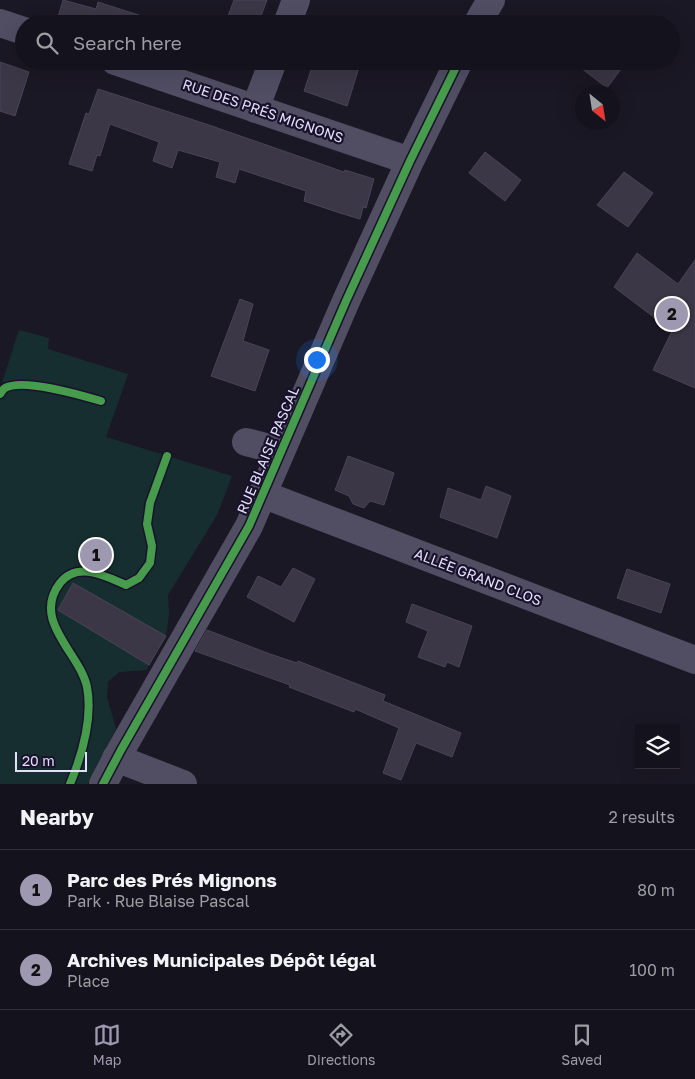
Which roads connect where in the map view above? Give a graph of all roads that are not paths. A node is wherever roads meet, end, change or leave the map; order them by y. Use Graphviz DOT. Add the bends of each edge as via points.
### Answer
graph roads {
  1 [pos="296,0"];
  2 [pos="491,0"];
  3 [pos="290,15"];
  4 [pos="482,15"];
  5 [pos="0,22"];
  6 [pos="15,27"];
  7 [pos="142,70"];
  8 [pos="270,70"];
  9 [pos="455,70"];
  10 [pos="255,108"];
  11 [pos="410,161"];
  12 [pos="246,442"];
  13 [pos="281,451"];
  14 [pos="262,494"];
  15 [pos="695,660"];
  16 [pos="116,758"];
  17 [pos="103,784"];
  18 [pos="183,784"];
  1 -- 3 [label="street"];
  2 -- 4 [label="street"];
  5 -- 6 [label="street"];
  7 -- 10 [label="street, RUE DES PRÉS MIGNONS"];
  8 -- 10 [label="street"];
  9 -- 11 [label="street, RUE BLAISE PASCAL"];
  10 -- 11 [label="street, RUE DES PRÉS MIGNONS"];
  11 -- 13 [label="street, RUE BLAISE PASCAL"];
  12 -- 13 [label="street"];
  13 -- 14 [label="street, RUE BLAISE PASCAL"];
  14 -- 15 [label="street, ALLÉE GRAND CLOS"];
  14 -- 16 [label="street, RUE BLAISE PASCAL" via="249,526"];
  16 -- 17 [label="street, RUE BLAISE PASCAL"];
  16 -- 18 [label="street"];
}
